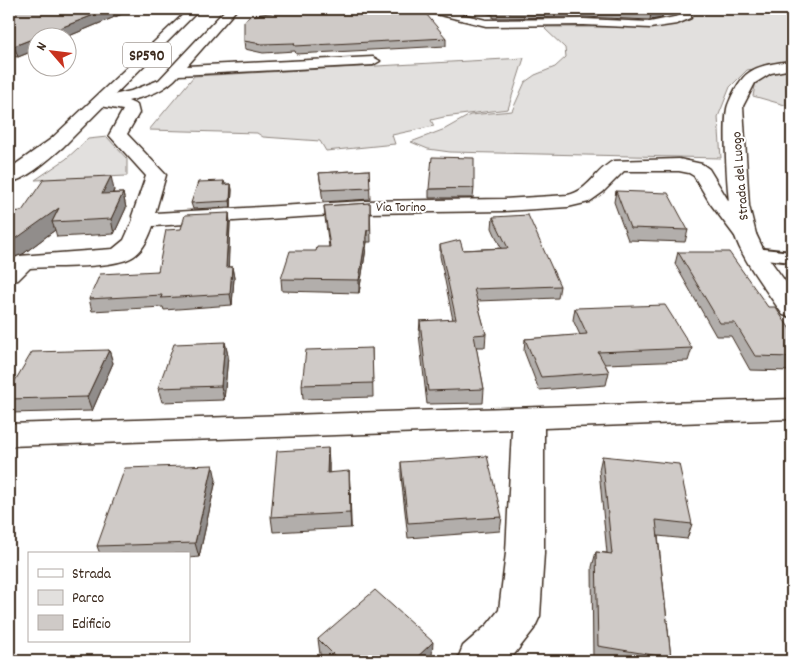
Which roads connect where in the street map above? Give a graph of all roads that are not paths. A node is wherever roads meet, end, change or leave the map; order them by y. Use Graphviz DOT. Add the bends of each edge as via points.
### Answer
graph roads {
  1 [pos="194,9"];
  2 [pos="428,9"];
  3 [pos="678,9"];
  4 [pos="233,14"];
  5 [pos="373,61"];
  6 [pos="792,65"];
  7 [pos="175,72"];
  8 [pos="101,102"];
  9 [pos="9,177"];
  10 [pos="144,220"];
  11 [pos="745,234"];
  12 [pos="754,253"];
  13 [pos="792,257"];
  14 [pos="9,275"];
  15 [pos="792,310"];
  16 [pos="792,409"];
  17 [pos="528,418"];
  18 [pos="9,435"];
  19 [pos="479,661"];
  1 -- 8 [label="street, SP590"];
  2 -- 3 [label="street" via="486,22 650,25 685,18 685,13"];
  4 -- 7 [label="street" via="218,22"];
  5 -- 7 [label="street"];
  6 -- 11 [label="street, Strada del Luogo" via="758,72 749,80 735,106 739,206"];
  7 -- 8 [label="street" via="150,90"];
  8 -- 9 [label="street, SP590" via="40,157"];
  8 -- 10 [label="street" via="131,108 118,136 156,176"];
  10 -- 11 [label="street, Via Torino" via="365,206 568,201 582,198 620,166 670,165 695,168 702,174"];
  10 -- 14 [label="street" via="131,248 124,253 27,261 19,264"];
  11 -- 12 [label="street, Strada del Luogo"];
  12 -- 13 [label="lane"];
  12 -- 15 [label="street, Strada del Luogo"];
  16 -- 17 [label="street"];
  17 -- 18 [label="street"];
  17 -- 19 [label="street" via="525,553 519,616 502,639"];
}
